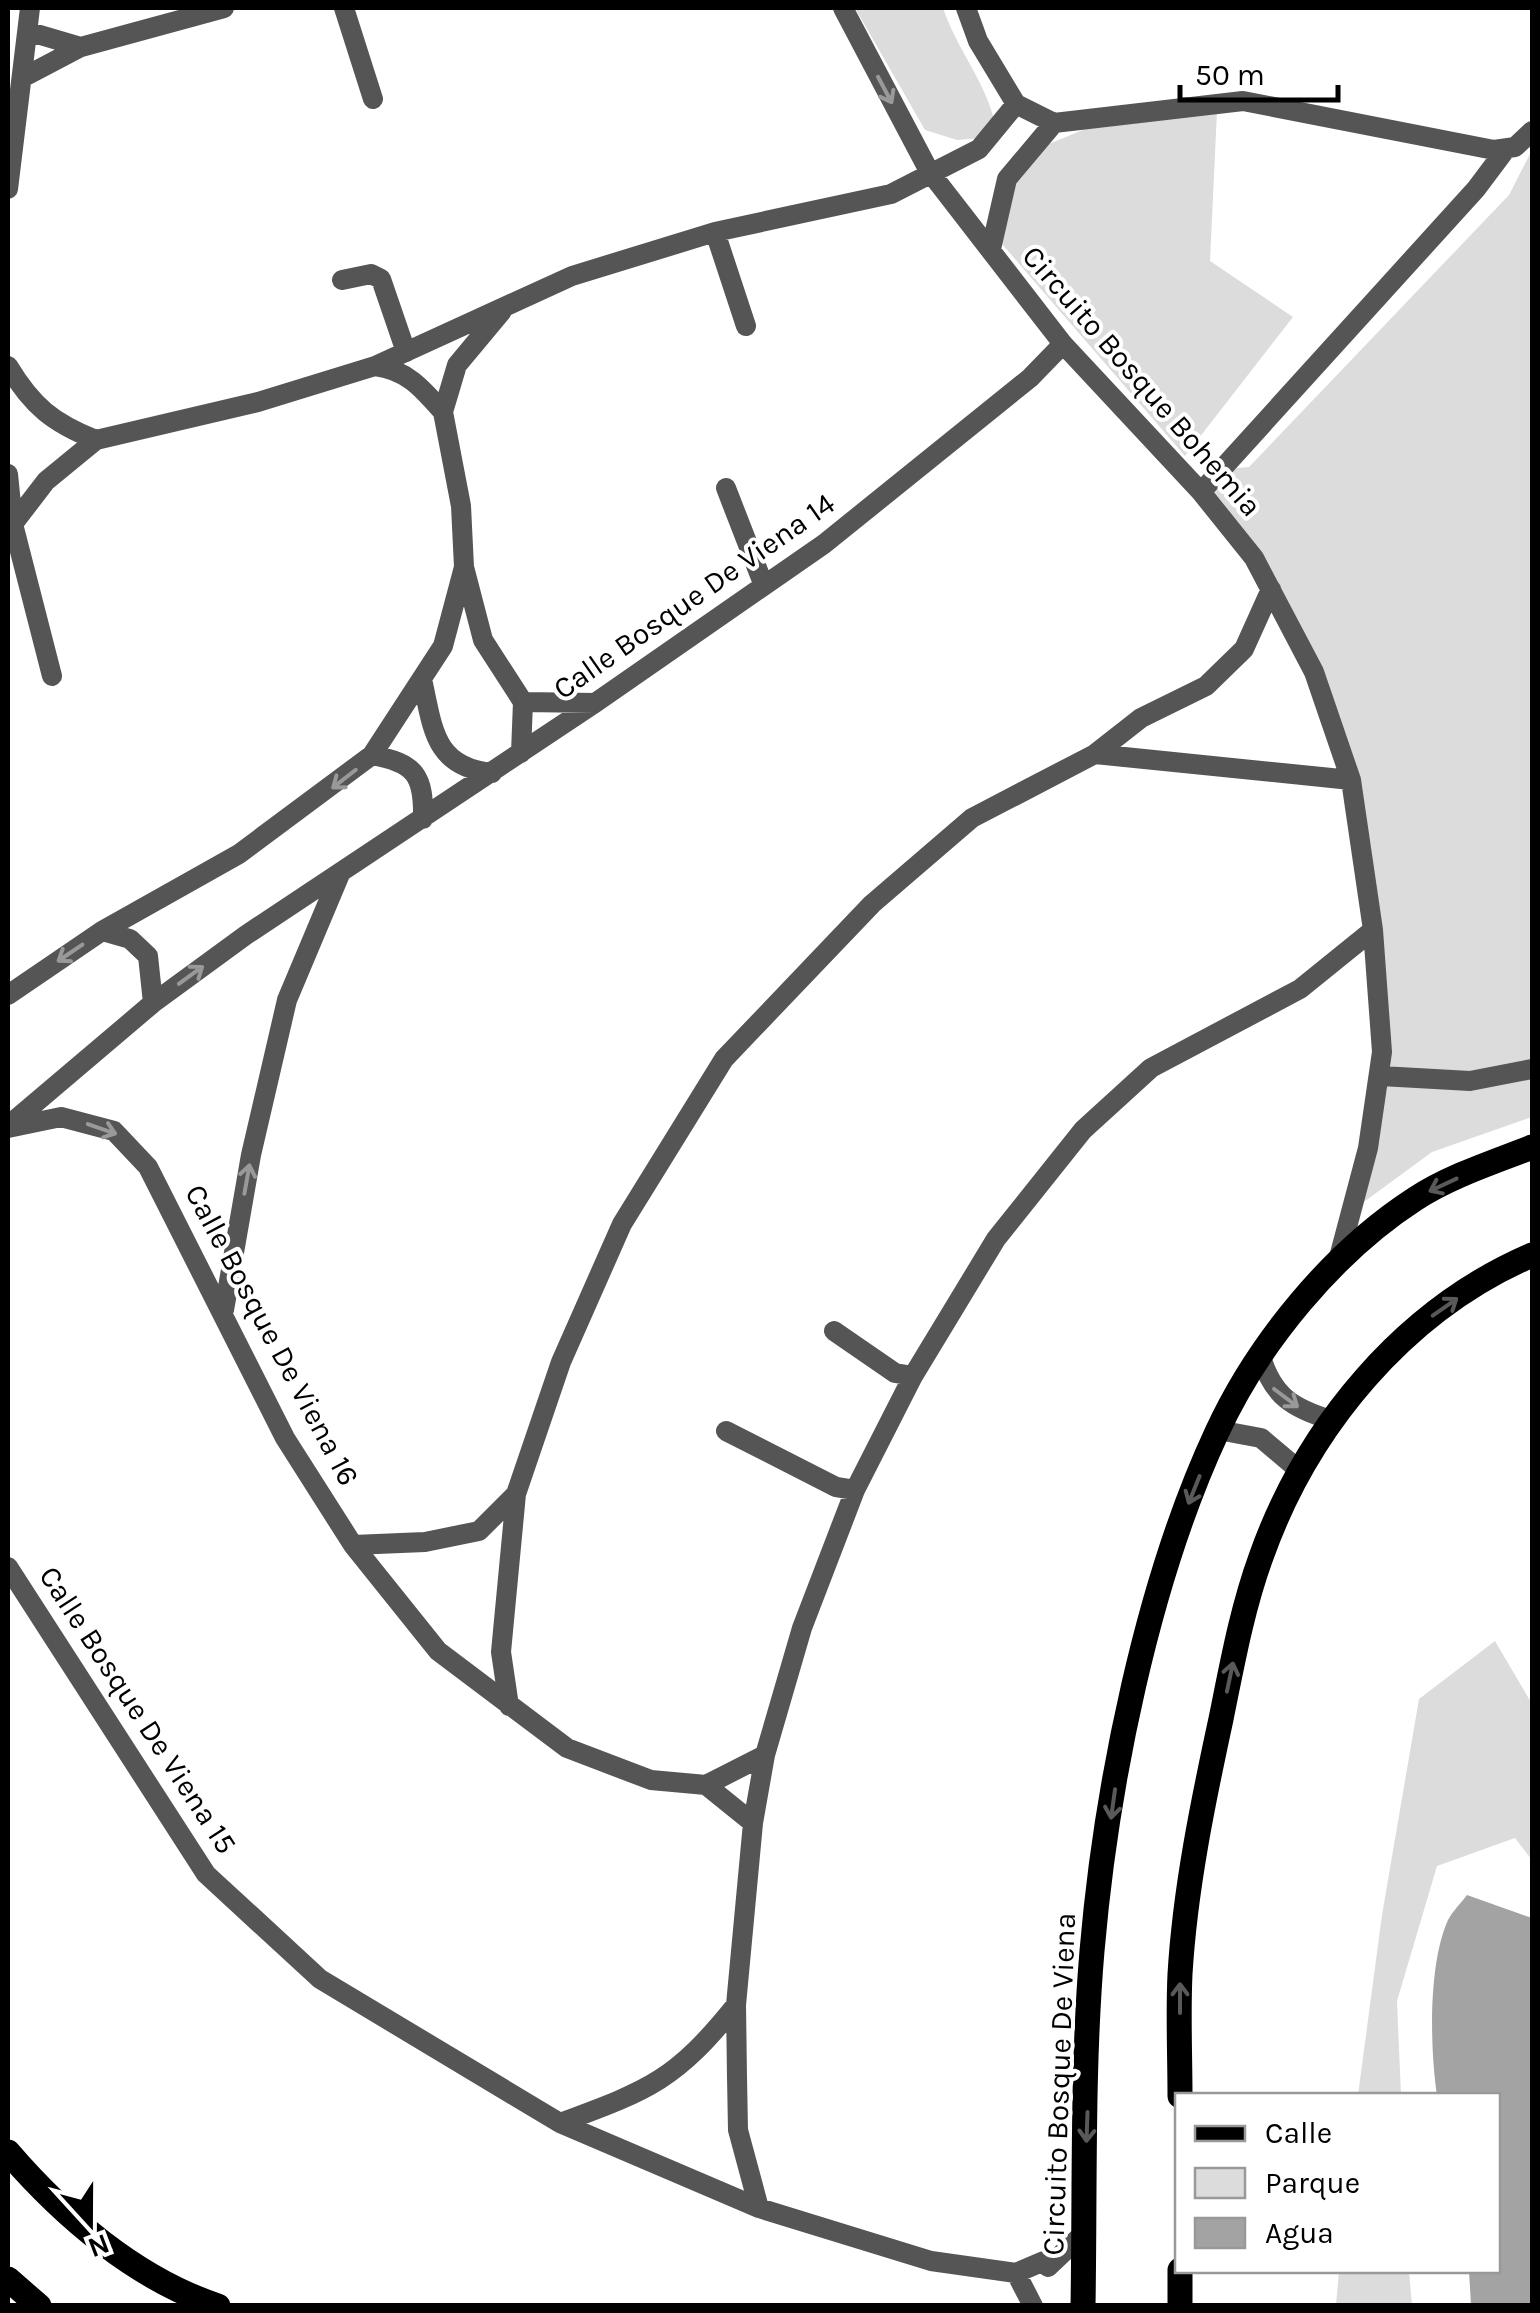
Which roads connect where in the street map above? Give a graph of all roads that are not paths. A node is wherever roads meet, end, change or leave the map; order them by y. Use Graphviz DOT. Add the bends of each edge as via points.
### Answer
graph roads {
  1 [pos="30,8"];
  2 [pos="224,8"];
  3 [pos="344,8"];
  4 [pos="843,8"];
  5 [pos="966,8"];
  6 [pos="30,32"];
  7 [pos="81,47"];
  8 [pos="22,78"];
  9 [pos="373,100"];
  10 [pos="1016,104"];
  11 [pos="1054,123"];
  12 [pos="1532,131"];
  13 [pos="1506,149"];
  14 [pos="929,171"];
  15 [pos="8,190"];
  16 [pos="715,232"];
  17 [pos="990,249"];
  18 [pos="342,280"];
  19 [pos="506,306"];
  20 [pos="746,326"];
  21 [pos="1062,344"];
  22 [pos="406,352"];
  23 [pos="8,366"];
  24 [pos="375,366"];
  25 [pos="443,412"];
  26 [pos="96,440"];
  27 [pos="8,474"];
  28 [pos="726,488"];
  29 [pos="1200,492"];
  30 [pos="14,524"];
  31 [pos="464,567"];
  32 [pos="764,586"];
  33 [pos="1271,589"];
  34 [pos="483,640"];
  35 [pos="444,646"];
  36 [pos="52,676"];
  37 [pos="422,680"];
  38 [pos="523,702"];
  39 [pos="595,704"];
  40 [pos="521,753"];
  41 [pos="1095,754"];
  42 [pos="372,755"];
  43 [pos="492,773"];
  44 [pos="1351,780"];
  45 [pos="423,820"];
  46 [pos="341,873"];
  47 [pos="1373,930"];
  48 [pos="102,931"];
  49 [pos="8,995"];
  50 [pos="153,1003"];
  51 [pos="1532,1069"];
  52 [pos="1381,1076"];
  53 [pos="8,1127"];
  54 [pos="1532,1147"];
  55 [pos="1532,1255"];
  56 [pos="1338,1261"];
  57 [pos="224,1310"];
  58 [pos="834,1331"];
  59 [pos="1261,1357"];
  60 [pos="913,1376"];
  61 [pos="1331,1420"];
  62 [pos="1218,1430"];
  63 [pos="726,1432"];
  64 [pos="1300,1471"];
  65 [pos="855,1490"];
  66 [pos="516,1494"];
  67 [pos="353,1545"];
  68 [pos="8,1567"];
  69 [pos="509,1706"];
  70 [pos="765,1755"];
  71 [pos="706,1786"];
  72 [pos="753,1823"];
  73 [pos="736,2006"];
  74 [pos="1180,2093"];
  75 [pos="560,2123"];
  76 [pos="8,2152"];
  77 [pos="759,2208"];
  78 [pos="1084,2232"];
  79 [pos="1180,2273"];
  80 [pos="1016,2274"];
  81 [pos="8,2280"];
  82 [pos="39,2306"];
  83 [pos="218,2306"];
  84 [pos="1034,2306"];
  85 [pos="1084,2306"];
  86 [pos="1180,2306"];
  1 -- 6 [label="street"];
  2 -- 7 [label="street"];
  3 -- 9 [label="street"];
  4 -- 14 [label="street, Circuito Bosque Bohemia, one-way"];
  5 -- 10 [label="street"];
  6 -- 7 [label="street"];
  6 -- 8 [label="street"];
  7 -- 8 [label="street"];
  8 -- 15 [label="street"];
  10 -- 11 [label="street"];
  10 -- 14 [label="street" via="979,148"];
  11 -- 13 [label="street" via="1242,101"];
  11 -- 17 [label="street" via="1007,179"];
  12 -- 13 [label="street"];
  13 -- 29 [label="street"];
  14 -- 16 [label="street" via="870,202"];
  14 -- 17 [label="street, Circuito Bosque Bohemia"];
  16 -- 19 [label="street" via="572,276"];
  16 -- 20 [label="street"];
  17 -- 21 [label="street, Circuito Bosque Bohemia"];
  18 -- 22 [label="street" via="371,274 380,280"];
  19 -- 22 [label="street"];
  19 -- 25 [label="street" via="457,366"];
  21 -- 29 [label="street, Circuito Bosque Bohemia"];
  21 -- 32 [label="street, Calle Bosque De Viena 14" via="1015,390"];
  22 -- 24 [label="street"];
  23 -- 26 [label="street" via="40,412"];
  24 -- 25 [label="street" via="410,377"];
  24 -- 26 [label="street"];
  25 -- 31 [label="street" via="461,506"];
  26 -- 30 [label="street" via="46,481"];
  27 -- 30 [label="street"];
  28 -- 32 [label="street"];
  29 -- 33 [label="street, Circuito Bosque Bohemia"];
  30 -- 36 [label="street"];
  31 -- 34 [label="street"];
  31 -- 35 [label="street"];
  32 -- 39 [label="street, Calle Bosque De Viena 14"];
  33 -- 41 [label="street" via="1244,649 1206,686 1141,718"];
  33 -- 44 [label="street, Circuito Bosque Bohemia" via="1314,672"];
  34 -- 35 [label="street"];
  34 -- 38 [label="street"];
  35 -- 37 [label="street"];
  37 -- 42 [label="street"];
  37 -- 43 [label="street" via="433,730 448,756 465,770"];
  38 -- 39 [label="street"];
  38 -- 40 [label="street"];
  39 -- 40 [label="street, Calle Bosque De Viena 14"];
  40 -- 43 [label="street, Calle Bosque De Viena 14"];
  41 -- 44 [label="street"];
  41 -- 66 [label="street" via="972,818 872,904 724,1059 622,1224 562,1362"];
  42 -- 45 [label="street" via="400,760 416,774"];
  42 -- 48 [label="street, one-way" via="239,854"];
  43 -- 45 [label="street, Calle Bosque De Viena 14"];
  44 -- 47 [label="street, Circuito Bosque Bohemia"];
  45 -- 46 [label="street, Calle Bosque De Viena 14"];
  50 -- 46 [label="street, Calle Bosque De Viena 14, one-way"];
  57 -- 46 [label="street, one-way" via="287,1000"];
  47 -- 52 [label="street, Circuito Bosque Bohemia"];
  47 -- 60 [label="street" via="1300,989 1151,1068 1083,1130 996,1240"];
  48 -- 49 [label="street, one-way"];
  48 -- 50 [label="street" via="130,940 148,956"];
  50 -- 53 [label="street, Calle Bosque De Viena 14"];
  51 -- 52 [label="street" via="1470,1081"];
  52 -- 56 [label="street, Circuito Bosque Bohemia"];
  53 -- 57 [label="street, Calle Bosque De Viena 16, one-way" via="61,1117 114,1131 148,1167"];
  54 -- 56 [label="main road, Circuito Bosque De Viena, one-way" via="1416,1198"];
  61 -- 55 [label="main road, one-way" via="1370,1369 1436,1312"];
  56 -- 59 [label="main road, Circuito Bosque De Viena"];
  57 -- 67 [label="street, Calle Bosque De Viena 16" via="285,1438"];
  58 -- 60 [label="street" via="896,1373"];
  59 -- 61 [label="street, one-way" via="1270,1385 1286,1402"];
  59 -- 62 [label="main road, Circuito Bosque De Viena"];
  60 -- 65 [label="street"];
  61 -- 64 [label="main road"];
  62 -- 64 [label="street" via="1261,1438"];
  62 -- 78 [label="main road, Circuito Bosque De Viena, one-way" via="1153,1617 1117,1773 1092,1951"];
  63 -- 65 [label="street" via="836,1487"];
  74 -- 64 [label="main road, one-way" via="1180,1972 1205,1793 1261,1556"];
  65 -- 70 [label="street" via="802,1628"];
  66 -- 67 [label="street" via="479,1531"];
  66 -- 69 [label="street" via="501,1652"];
  67 -- 69 [label="street, Calle Bosque De Viena 16" via="438,1650"];
  68 -- 75 [label="street, Calle Bosque De Viena 15" via="206,1874 320,1978"];
  69 -- 71 [label="street, Calle Bosque De Viena 16" via="568,1748 651,1780"];
  70 -- 71 [label="street"];
  70 -- 72 [label="street"];
  71 -- 72 [label="street"];
  72 -- 73 [label="street"];
  73 -- 75 [label="street" via="695,2056 648,2090"];
  73 -- 77 [label="street" via="738,2130"];
  75 -- 77 [label="street, Calle Bosque De Viena 15"];
  76 -- 83 [label="main road" via="46,2196 117,2253"];
  77 -- 80 [label="street, Calle Bosque De Viena 15" via="930,2261"];
  78 -- 80 [label="street" via="1048,2266 1044,2261"];
  78 -- 85 [label="main road, Circuito Bosque De Viena"];
  79 -- 86 [label="main road"];
  80 -- 84 [label="street"];
  81 -- 82 [label="main road"];
}
